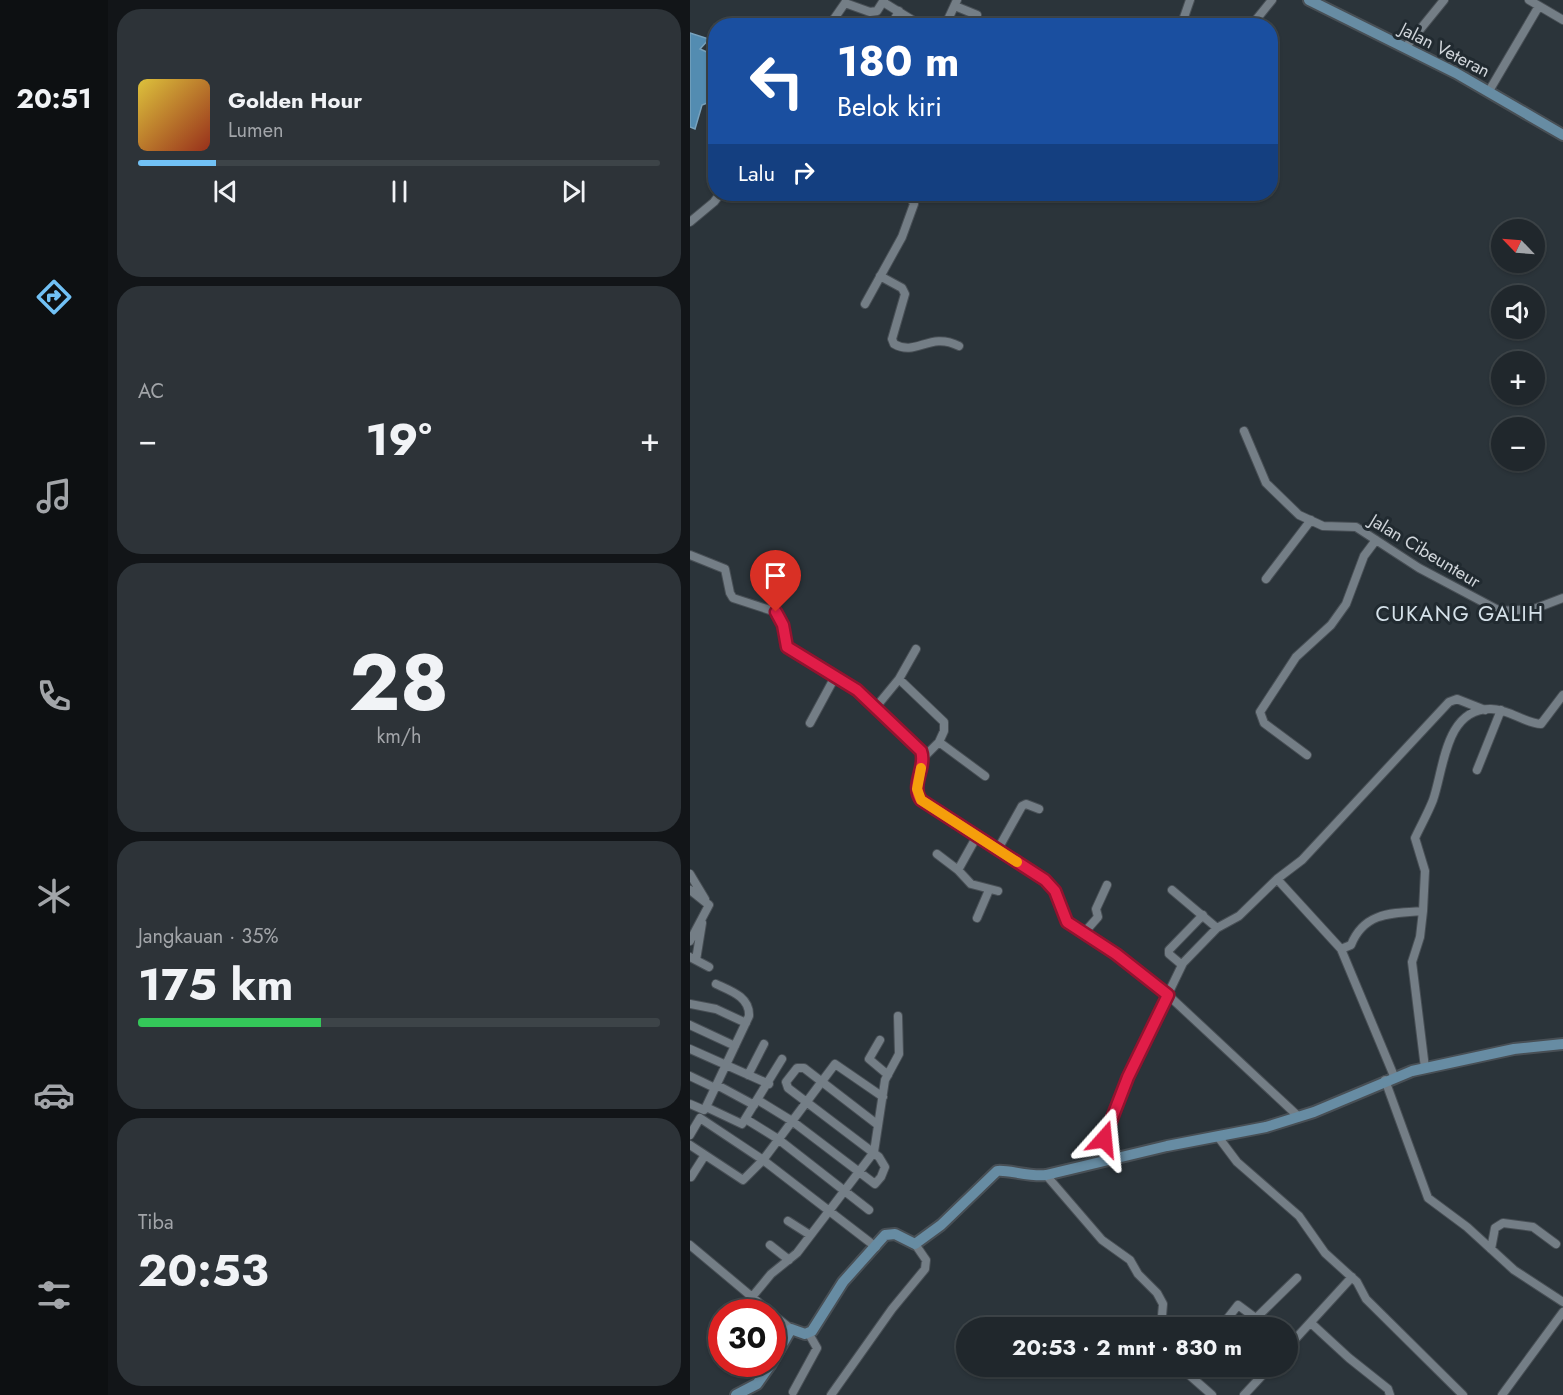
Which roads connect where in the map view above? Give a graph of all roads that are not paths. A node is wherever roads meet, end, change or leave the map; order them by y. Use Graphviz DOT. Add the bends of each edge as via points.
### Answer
graph roads {
  1 [pos="1190,0"];
  2 [pos="1272,0"];
  3 [pos="1309,0"];
  4 [pos="1444,0"];
  5 [pos="1529,0"];
  6 [pos="884,1"];
  7 [pos="1339,1"];
  8 [pos="841,2"];
  9 [pos="956,3"];
  10 [pos="1539,6"];
  11 [pos="898,11"];
  12 [pos="1336,13"];
  13 [pos="977,15"];
  14 [pos="833,18"];
  15 [pos="895,18"];
  16 [pos="909,18"];
  17 [pos="949,18"];
  18 [pos="1184,18"];
  19 [pos="1257,18"];
  20 [pos="1563,20"];
  21 [pos="1406,48"];
  22 [pos="1489,91"];
  23 [pos="1563,135"];
  24 [pos="715,201"];
  25 [pos="912,201"];
  26 [pos="690,222"];
  27 [pos="880,276"];
  28 [pos="865,304"];
  29 [pos="959,346"];
  30 [pos="1244,430"];
  31 [pos="1311,520"];
  32 [pos="1376,540"];
  33 [pos="690,555"];
  34 [pos="1266,579"];
  35 [pos="1563,598"];
  36 [pos="916,649"];
  37 [pos="836,675"];
  38 [pos="898,679"];
  39 [pos="1563,695"];
  40 [pos="876,707"];
  41 [pos="1485,710"];
  42 [pos="1501,711"];
  43 [pos="810,723"];
  44 [pos="939,742"];
  45 [pos="1307,755"];
  46 [pos="923,758"];
  47 [pos="1477,770"];
  48 [pos="985,776"];
  49 [pos="1039,810"];
  50 [pos="977,837"];
  51 [pos="998,849"];
  52 [pos="937,854"];
  53 [pos="958,870"];
  54 [pos="691,873"];
  55 [pos="1277,879"];
  56 [pos="1107,885"];
  57 [pos="690,890"];
  58 [pos="988,890"];
  59 [pos="1172,890"];
  60 [pos="998,891"];
  61 [pos="706,900"];
  62 [pos="1423,911"];
  63 [pos="1203,915"];
  64 [pos="977,918"];
  65 [pos="703,919"];
  66 [pos="1217,928"];
  67 [pos="1083,934"];
  68 [pos="690,940"];
  69 [pos="1341,949"];
  70 [pos="693,959"];
  71 [pos="1182,965"];
  72 [pos="709,967"];
  73 [pos="716,984"];
  74 [pos="1168,995"];
  75 [pos="690,1004"];
  76 [pos="898,1016"];
  77 [pos="746,1023"];
  78 [pos="690,1025"];
  79 [pos="880,1040"];
  80 [pos="764,1044"];
  81 [pos="1563,1044"];
  82 [pos="735,1047"];
  83 [pos="690,1048"];
  84 [pos="782,1059"];
  85 [pos="727,1065"];
  86 [pos="1425,1068"];
  87 [pos="748,1074"];
  88 [pos="888,1074"];
  89 [pos="690,1076"];
  90 [pos="1390,1078"];
  91 [pos="821,1082"];
  92 [pos="769,1084"];
  93 [pos="716,1087"];
  94 [pos="883,1097"];
  95 [pos="807,1101"];
  96 [pos="757,1103"];
  97 [pos="690,1104"];
  98 [pos="706,1107"];
  99 [pos="1299,1117"];
  100 [pos="749,1121"];
  101 [pos="792,1121"];
  102 [pos="878,1125"];
  103 [pos="690,1133"];
  104 [pos="1219,1138"];
  105 [pos="778,1139"];
  106 [pos="690,1145"];
  107 [pos="873,1152"];
  108 [pos="705,1155"];
  109 [pos="763,1160"];
  110 [pos="1113,1160"];
  111 [pos="858,1172"];
  112 [pos="1046,1175"];
  113 [pos="692,1177"];
  114 [pos="845,1190"];
  115 [pos="830,1210"];
  116 [pos="869,1210"];
  117 [pos="788,1221"];
  118 [pos="810,1235"];
  119 [pos="915,1244"];
  120 [pos="1556,1244"];
  121 [pos="690,1245"];
  122 [pos="770,1245"];
  123 [pos="876,1247"];
  124 [pos="1491,1249"];
  125 [pos="789,1260"];
  126 [pos="1352,1277"];
  127 [pos="1297,1278"];
  128 [pos="752,1297"];
  129 [pos="754,1299"];
  130 [pos="1563,1302"];
  131 [pos="1563,1312"];
  132 [pos="1162,1317"];
  133 [pos="1229,1317"];
  134 [pos="1255,1317"];
  135 [pos="1257,1317"];
  136 [pos="1312,1324"];
  137 [pos="786,1326"];
  138 [pos="790,1329"];
  139 [pos="809,1334"];
  140 [pos="1298,1336"];
  141 [pos="786,1337"];
  142 [pos="762,1377"];
  143 [pos="1196,1377"];
  144 [pos="1261,1377"];
  145 [pos="793,1392"];
  146 [pos="736,1395"];
  147 [pos="831,1395"];
  148 [pos="1212,1395"];
  149 [pos="1244,1395"];
  150 [pos="1390,1395"];
  151 [pos="1463,1395"];
  152 [pos="1502,1395"];
  1 -- 18 [label="street"];
  2 -- 19 [label="street"];
  3 -- 12 [label="street, Jalan Veteran"];
  4 -- 21 [label="street"];
  5 -- 10 [label="street"];
  6 -- 8 [label="street" via="877,11 870,12"];
  6 -- 11 [label="street"];
  7 -- 12 [label="street"];
  8 -- 14 [label="street"];
  9 -- 13 [label="street"];
  9 -- 17 [label="street"];
  10 -- 20 [label="street"];
  10 -- 22 [label="street"];
  11 -- 15 [label="street"];
  11 -- 16 [label="street"];
  12 -- 21 [label="street, Jalan Veteran"];
  21 -- 22 [label="street, Jalan Veteran"];
  22 -- 23 [label="street, Jalan Veteran"];
  24 -- 26 [label="street"];
  25 -- 27 [label="street" via="906,227"];
  27 -- 28 [label="street"];
  27 -- 29 [label="street" via="902,288 905,294 894,344 908,349 941,340"];
  30 -- 31 [label="street, Jalan Cibeunteur" via="1272,491"];
  31 -- 32 [label="street, Jalan Cibeunteur" via="1323,526 1353,526"];
  31 -- 34 [label="street"];
  32 -- 35 [label="street, Jalan Cibeunteur" via="1500,611 1534,609"];
  32 -- 45 [label="street" via="1364,556 1346,604 1331,625 1296,657 1260,712 1264,723"];
  33 -- 37 [label="street" via="724,569 731,596 776,612 787,647"];
  36 -- 38 [label="street"];
  37 -- 40 [label="street"];
  37 -- 43 [label="street"];
  38 -- 40 [label="street"];
  38 -- 44 [label="street" via="944,722"];
  39 -- 42 [label="street" via="1540,724"];
  40 -- 46 [label="street" via="914,742"];
  41 -- 42 [label="street"];
  41 -- 55 [label="street" via="1457,699 1449,702 1302,860"];
  41 -- 62 [label="street" via="1466,718 1456,728 1442,759 1433,800 1415,838 1425,871"];
  42 -- 47 [label="street"];
  44 -- 46 [label="street"];
  44 -- 48 [label="street"];
  46 -- 50 [label="street" via="918,796"];
  49 -- 51 [label="street" via="1022,806"];
  50 -- 51 [label="street"];
  50 -- 53 [label="street"];
  51 -- 67 [label="street" via="1052,886 1065,919"];
  52 -- 53 [label="street"];
  53 -- 58 [label="street" via="966,881"];
  54 -- 61 [label="street"];
  55 -- 66 [label="street" via="1239,916"];
  55 -- 69 [label="street"];
  56 -- 67 [label="street" via="1096,909 1098,917"];
  57 -- 61 [label="street"];
  58 -- 60 [label="street"];
  58 -- 64 [label="street"];
  59 -- 63 [label="street"];
  61 -- 65 [label="street" via="709,905"];
  62 -- 69 [label="street" via="1379,915 1354,936 1351,945"];
  62 -- 86 [label="street" via="1412,962"];
  63 -- 66 [label="street"];
  63 -- 71 [label="street" via="1168,950"];
  65 -- 68 [label="street"];
  65 -- 70 [label="street"];
  66 -- 71 [label="street"];
  67 -- 74 [label="street"];
  69 -- 90 [label="street"];
  70 -- 72 [label="street"];
  71 -- 74 [label="street"];
  73 -- 77 [label="street" via="744,999 749,1009"];
  74 -- 99 [label="street"];
  74 -- 110 [label="street" via="1105,1132"];
  75 -- 77 [label="street" via="716,1009"];
  76 -- 88 [label="street" via="899,1054"];
  77 -- 82 [label="street"];
  78 -- 82 [label="street"];
  79 -- 88 [label="street" via="869,1059"];
  80 -- 87 [label="street"];
  81 -- 86 [label="street" via="1514,1049"];
  82 -- 85 [label="street"];
  83 -- 85 [label="street"];
  84 -- 92 [label="street"];
  85 -- 87 [label="street"];
  85 -- 93 [label="street"];
  86 -- 90 [label="street"];
  87 -- 92 [label="street"];
  88 -- 94 [label="street"];
  89 -- 93 [label="street"];
  90 -- 99 [label="street"];
  90 -- 124 [label="street" via="1428,1198"];
  91 -- 94 [label="street" via="835,1064"];
  91 -- 95 [label="street"];
  91 -- 95 [label="street" via="801,1067 786,1082 788,1088"];
  91 -- 102 [label="street"];
  92 -- 96 [label="street"];
  93 -- 96 [label="street"];
  93 -- 98 [label="street"];
  94 -- 102 [label="street"];
  95 -- 101 [label="street"];
  95 -- 107 [label="street"];
  96 -- 98 [label="street" via="742,1124"];
  96 -- 101 [label="street"];
  97 -- 98 [label="street" via="704,1110"];
  99 -- 104 [label="street"];
  100 -- 105 [label="street"];
  101 -- 105 [label="street"];
  101 -- 111 [label="street"];
  102 -- 107 [label="street"];
  103 -- 109 [label="street" via="700,1118"];
  104 -- 110 [label="street"];
  104 -- 126 [label="street" via="1237,1162 1299,1216 1325,1253"];
  105 -- 109 [label="street"];
  105 -- 114 [label="street"];
  106 -- 108 [label="street"];
  107 -- 111 [label="street"];
  107 -- 111 [label="street" via="885,1167 878,1182 872,1184"];
  108 -- 109 [label="street" via="742,1180"];
  108 -- 113 [label="street"];
  109 -- 115 [label="street"];
  110 -- 112 [label="street"];
  111 -- 114 [label="street"];
  112 -- 119 [label="street" via="997,1171 941,1225"];
  112 -- 132 [label="street" via="1102,1240 1126,1256 1157,1293 1163,1304"];
  114 -- 115 [label="street"];
  114 -- 116 [label="street"];
  115 -- 118 [label="street"];
  115 -- 123 [label="street"];
  117 -- 118 [label="street"];
  118 -- 125 [label="street"];
  119 -- 123 [label="street" via="890,1234"];
  119 -- 147 [label="street" via="926,1260 925,1269"];
  120 -- 124 [label="street" via="1533,1227 1503,1223 1497,1225"];
  121 -- 128 [label="street"];
  122 -- 125 [label="street"];
  123 -- 139 [label="street" via="843,1282"];
  124 -- 130 [label="street" via="1514,1270"];
  125 -- 128 [label="street"];
  126 -- 136 [label="street"];
  126 -- 151 [label="street" via="1366,1299"];
  127 -- 135 [label="street"];
  128 -- 129 [label="street"];
  131 -- 152 [label="street"];
  133 -- 134 [label="street" via="1238,1305"];
  136 -- 140 [label="street"];
  136 -- 150 [label="street" via="1388,1389"];
  137 -- 138 [label="street"];
  138 -- 139 [label="street"];
  138 -- 141 [label="street"];
  139 -- 145 [label="street" via="817,1348"];
  142 -- 146 [label="street"];
  143 -- 148 [label="street"];
  144 -- 149 [label="street"];
}
